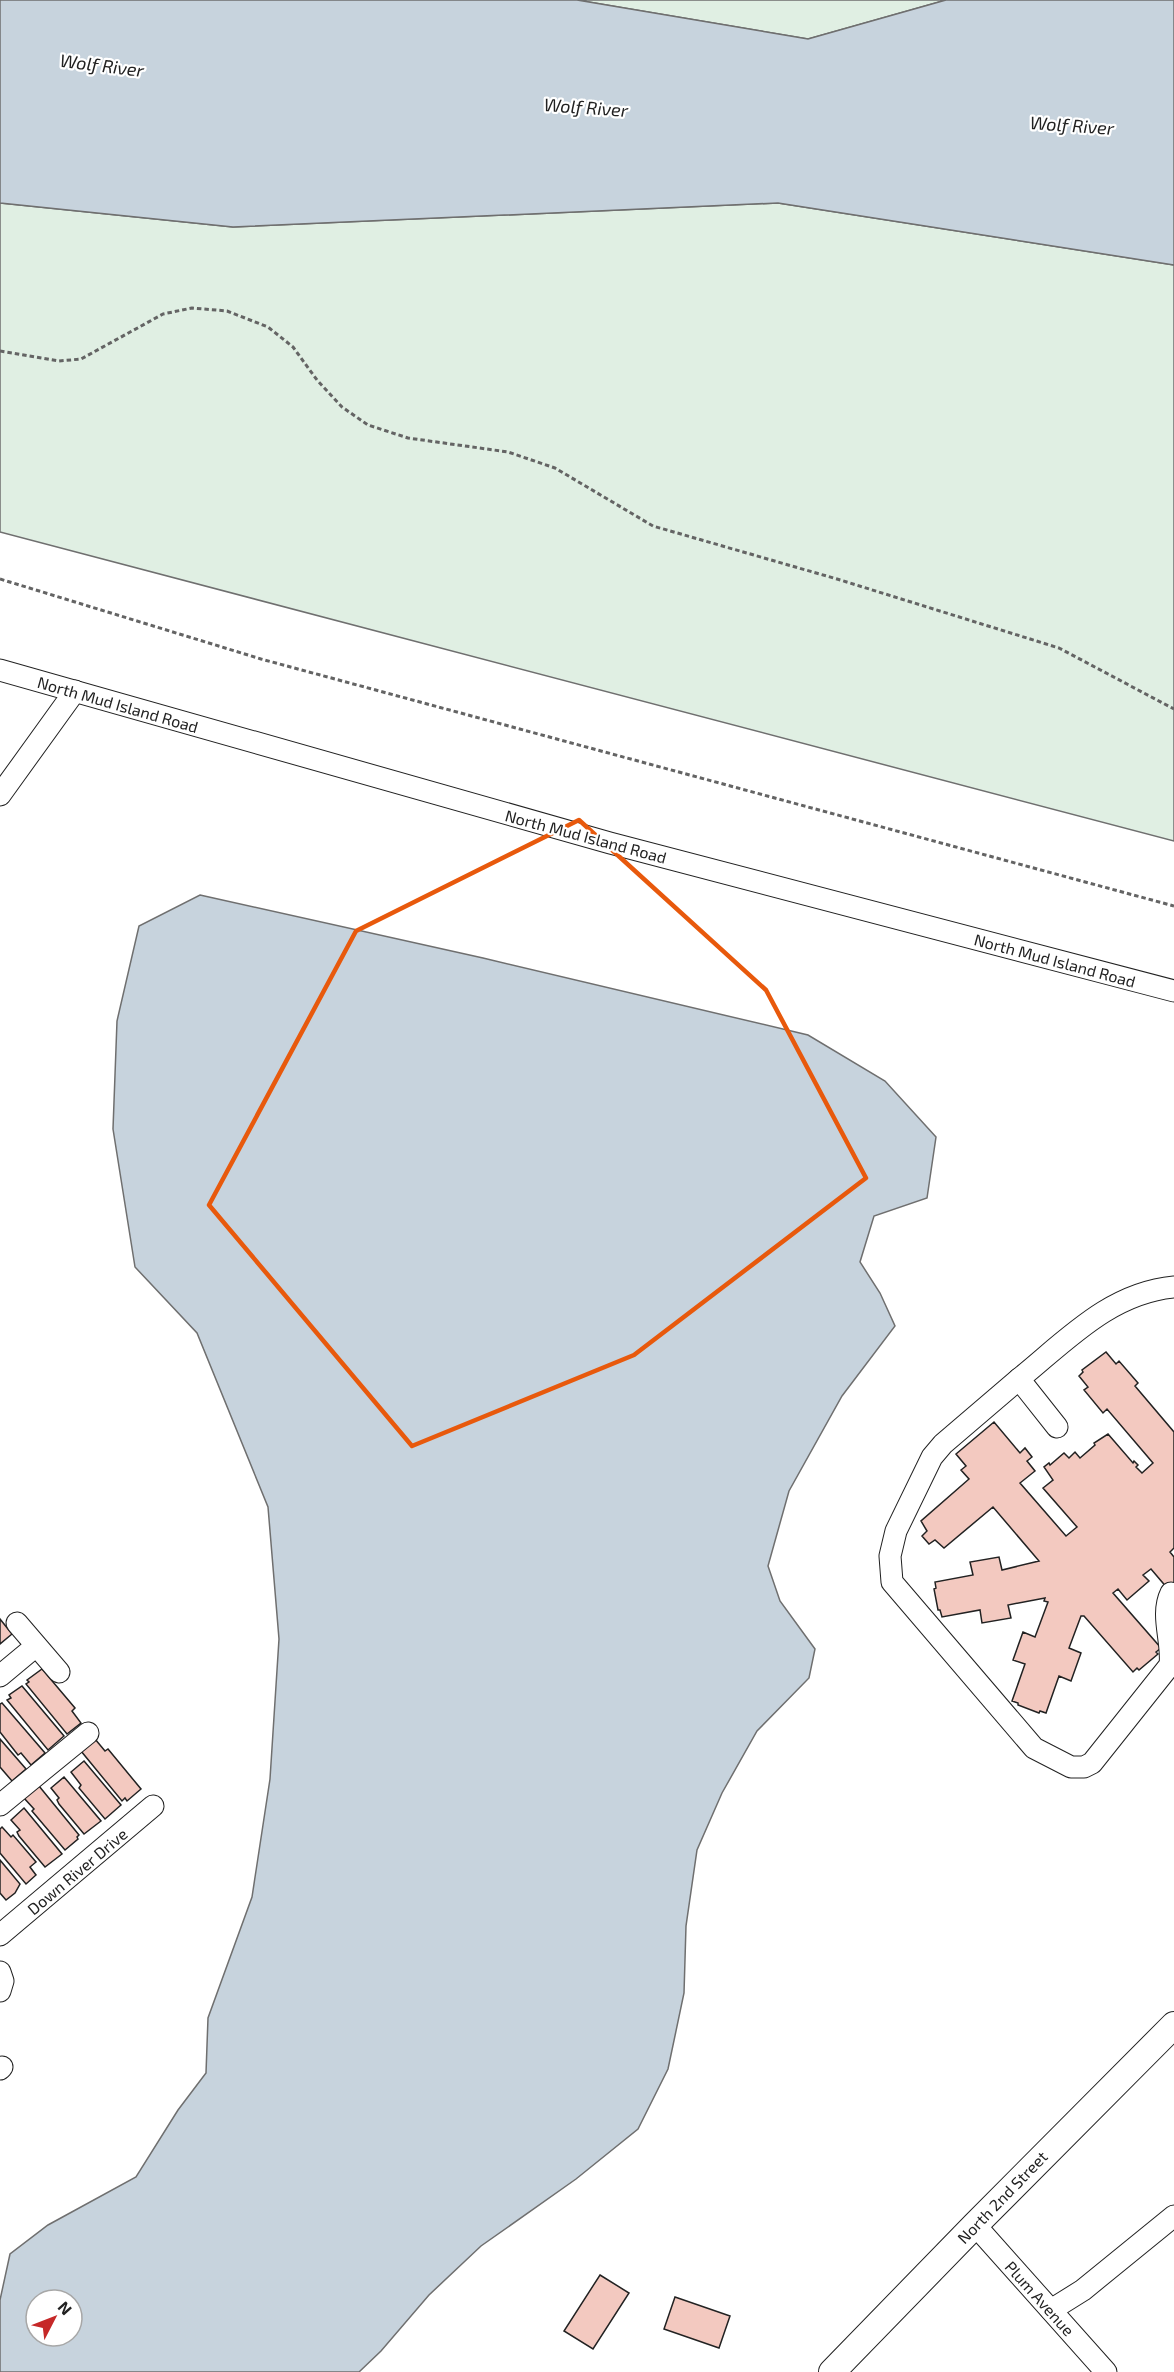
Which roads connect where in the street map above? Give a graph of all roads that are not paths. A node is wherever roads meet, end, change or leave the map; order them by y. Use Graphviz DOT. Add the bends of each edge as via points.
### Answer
graph roads {
  1 [pos="0,670"];
  2 [pos="75,692"];
  3 [pos="0,795"];
  4 [pos="1174,991"];
  5 [pos="1174,1287"];
  6 [pos="1019,1379"];
  7 [pos="1057,1427"];
  8 [pos="1171,1593"];
  9 [pos="17,1623"];
  10 [pos="36,1646"];
  11 [pos="1172,1667"];
  12 [pos="59,1672"];
  13 [pos="0,1676"];
  14 [pos="88,1733"];
  15 [pos="0,1805"];
  16 [pos="153,1806"];
  17 [pos="0,1935"];
  18 [pos="0,1972"];
  19 [pos="0,1991"];
  20 [pos="1174,2025"];
  21 [pos="1174,2216"];
  22 [pos="975,2224"];
  23 [pos="1051,2310"];
  24 [pos="832,2372"];
  25 [pos="1106,2372"];
  1 -- 2 [label="street, North Mud Island Road"];
  2 -- 3 [label="street"];
  2 -- 4 [label="street, North Mud Island Road" via="610,843"];
  5 -- 6 [label="street" via="1152,1289 1100,1312"];
  6 -- 7 [label="street"];
  6 -- 11 [label="street" via="932,1457 896,1531 890,1556 892,1582 1034,1748 1071,1767 1092,1763"];
  8 -- 11 [label="street" via="1167,1619"];
  9 -- 10 [label="street"];
  10 -- 12 [label="street"];
  10 -- 13 [label="street"];
  14 -- 15 [label="street"];
  16 -- 17 [label="street, Down River Drive"];
  18 -- 19 [label="street"];
  20 -- 22 [label="main road, North 2nd Street"];
  21 -- 23 [label="street" via="1083,2290"];
  22 -- 23 [label="street, Plum Avenue"];
  22 -- 24 [label="main road, North 2nd Street"];
  23 -- 25 [label="street, Plum Avenue"];
}
